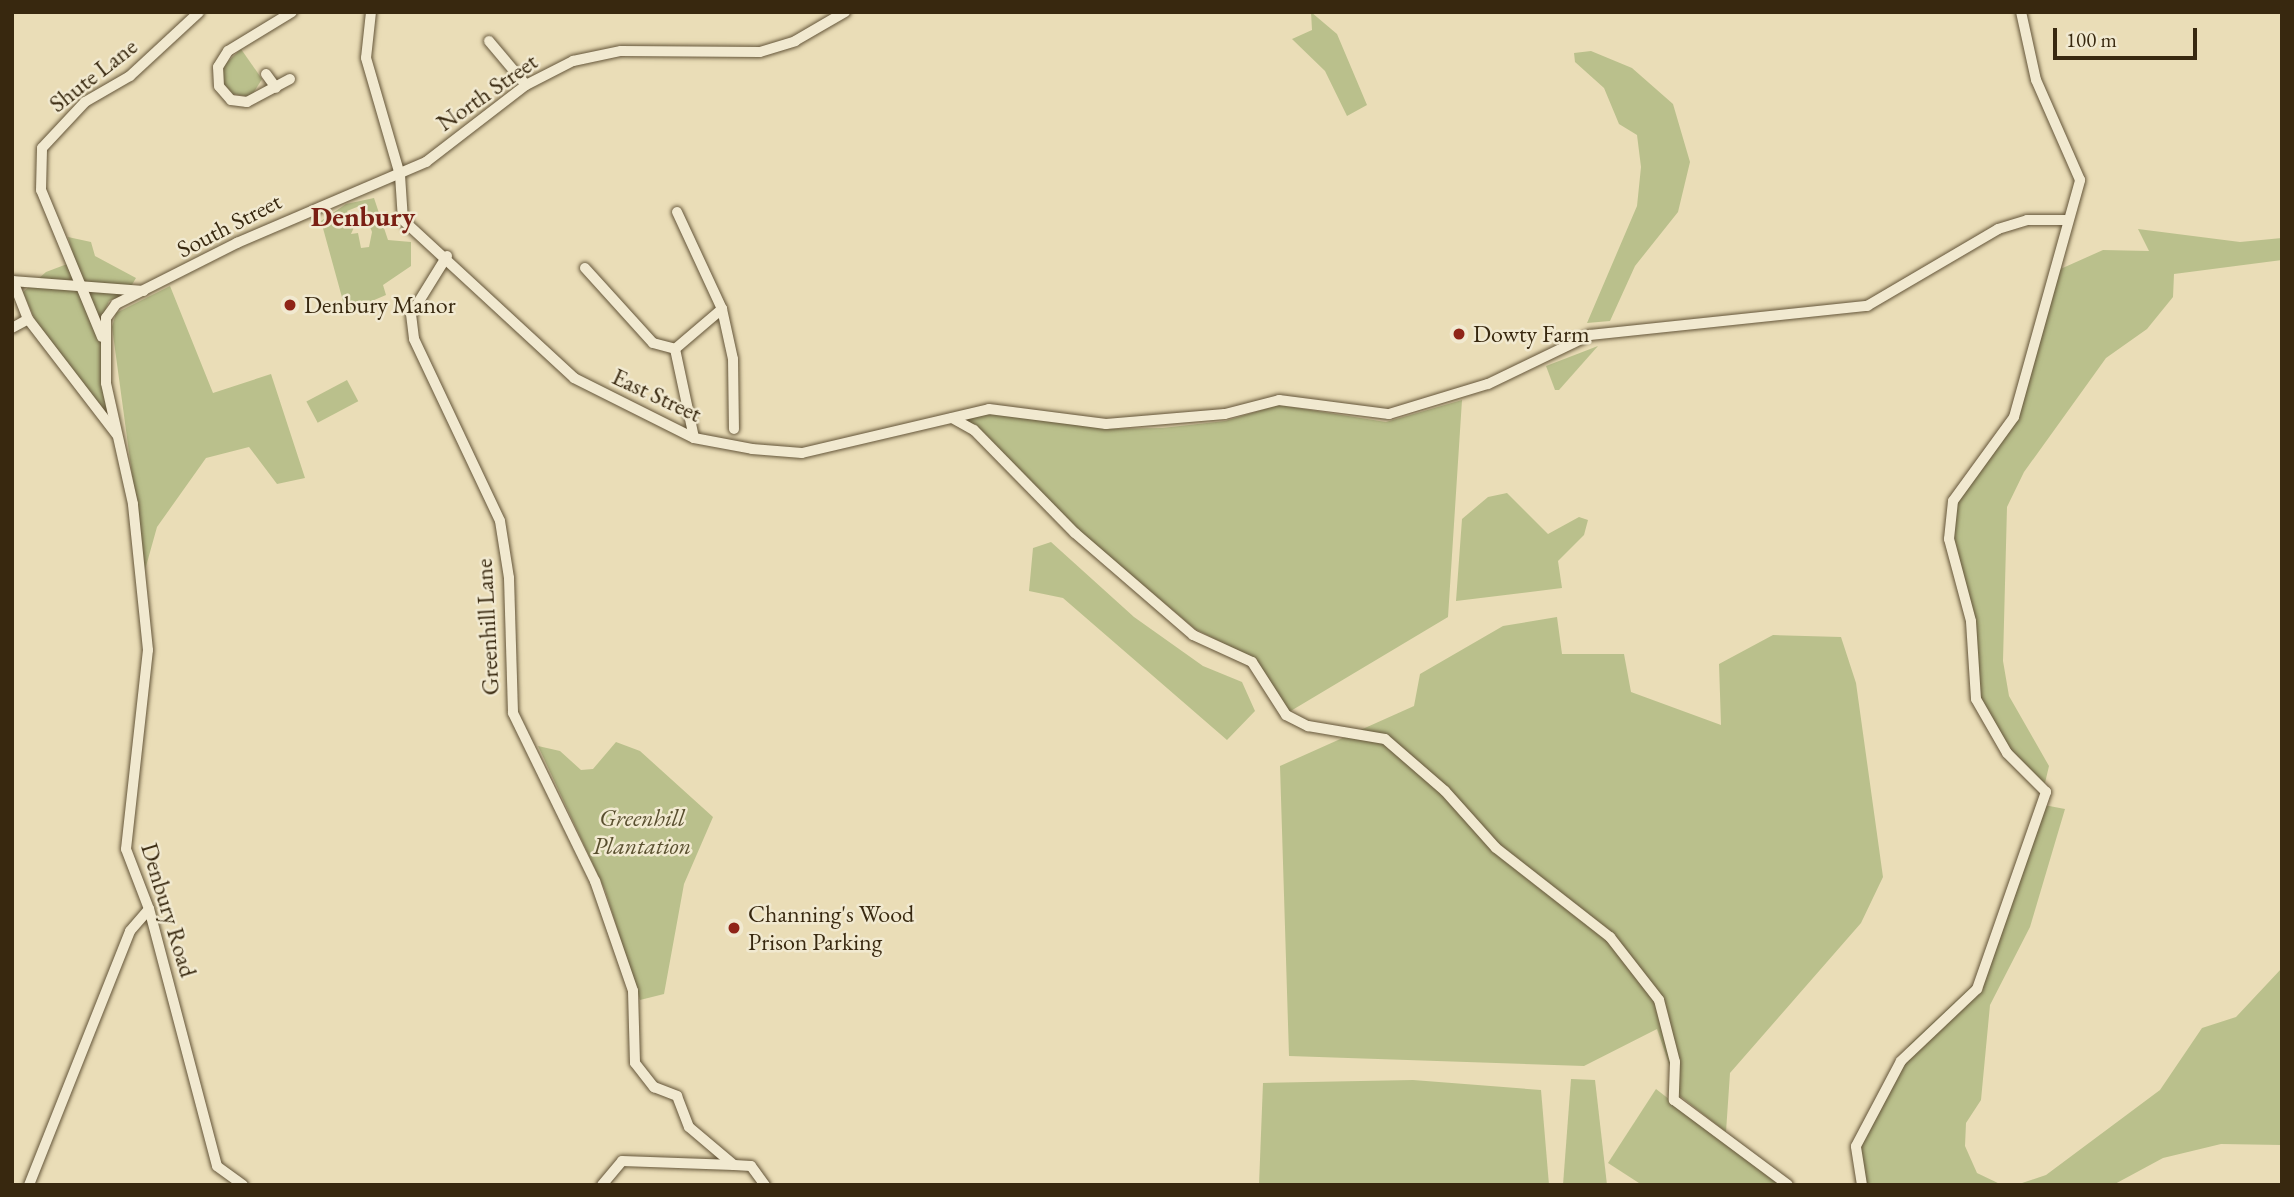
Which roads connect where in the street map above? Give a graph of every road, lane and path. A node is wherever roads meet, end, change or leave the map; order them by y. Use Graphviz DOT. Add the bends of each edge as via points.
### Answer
graph roads {
  1 [pos="292,12"];
  2 [pos="371,12"];
  3 [pos="845,12"];
  4 [pos="2021,12"];
  5 [pos="192,14"];
  6 [pos="489,41"];
  7 [pos="266,75"];
  8 [pos="290,79"];
  9 [pos="526,85"];
  10 [pos="276,88"];
  11 [pos="395,176"];
  12 [pos="677,212"];
  13 [pos="2068,220"];
  14 [pos="447,256"];
  15 [pos="585,268"];
  16 [pos="13,281"];
  17 [pos="79,282"];
  18 [pos="144,291"];
  19 [pos="722,309"];
  20 [pos="29,319"];
  21 [pos="12,328"];
  22 [pos="103,340"];
  23 [pos="675,349"];
  24 [pos="952,418"];
  25 [pos="734,429"];
  26 [pos="117,435"];
  27 [pos="694,438"];
  28 [pos="149,909"];
  29 [pos="734,1165"];
  30 [pos="29,1185"];
  31 [pos="243,1185"];
  32 [pos="602,1185"];
  33 [pos="765,1185"];
  34 [pos="1788,1185"];
  35 [pos="1862,1185"];
  1 -- 10 [label="street" via="228,51 218,68 219,86 231,100 247,103"];
  2 -- 11 [label="street, East Street" via="366,58"];
  3 -- 9 [label="street, North Street" via="796,41 760,52 594,53"];
  4 -- 13 [label="street" via="2036,80 2080,180"];
  5 -- 17 [label="street, Shute Lane" via="130,76 86,102 42,148 41,190"];
  6 -- 9 [label="street"];
  7 -- 10 [label="street"];
  8 -- 10 [label="street"];
  9 -- 11 [label="street, North Street"];
  11 -- 14 [label="street, East Street" via="403,220"];
  11 -- 18 [label="street, South Street" via="308,208"];
  12 -- 19 [label="street"];
  13 -- 24 [label="street, East Street" via="2027,220 1998,229 1867,306 1590,335 1488,384 1389,414 1279,400 1164,422 1106,424 989,409"];
  13 -- 35 [label="street" via="2014,417 1953,501 1949,539 1971,621 1976,699 2007,752 2046,792 1977,989 1901,1061 1856,1146"];
  14 -- 27 [label="street, East Street" via="574,378"];
  14 -- 29 [label="street, Greenhill Lane" via="411,314 414,339 500,521 509,578 513,713 595,881 633,991 635,1063 654,1087 677,1096 689,1127"];
  15 -- 23 [label="street" via="653,343"];
  16 -- 17 [label="street"];
  16 -- 20 [label="street"];
  17 -- 18 [label="street"];
  17 -- 22 [label="street, Shute Lane"];
  18 -- 22 [label="street, South Street" via="116,304"];
  19 -- 23 [label="street"];
  19 -- 25 [label="street" via="733,359"];
  20 -- 21 [label="street"];
  20 -- 26 [label="street"];
  22 -- 26 [label="street, Denbury Road"];
  23 -- 27 [label="street"];
  24 -- 27 [label="street, East Street" via="802,453"];
  24 -- 34 [label="street" via="974,430 1075,533 1194,635 1252,662 1286,715 1308,726 1385,739 1445,790 1496,848 1610,937 1659,1000 1675,1062 1674,1100"];
  26 -- 28 [label="street, Denbury Road" via="132,504 148,650 141,750 125,839"];
  28 -- 30 [label="street" via="130,931"];
  28 -- 31 [label="street, Denbury Road" via="217,1166"];
  29 -- 32 [label="street" via="622,1161"];
  29 -- 33 [label="street" via="751,1166"];
}
